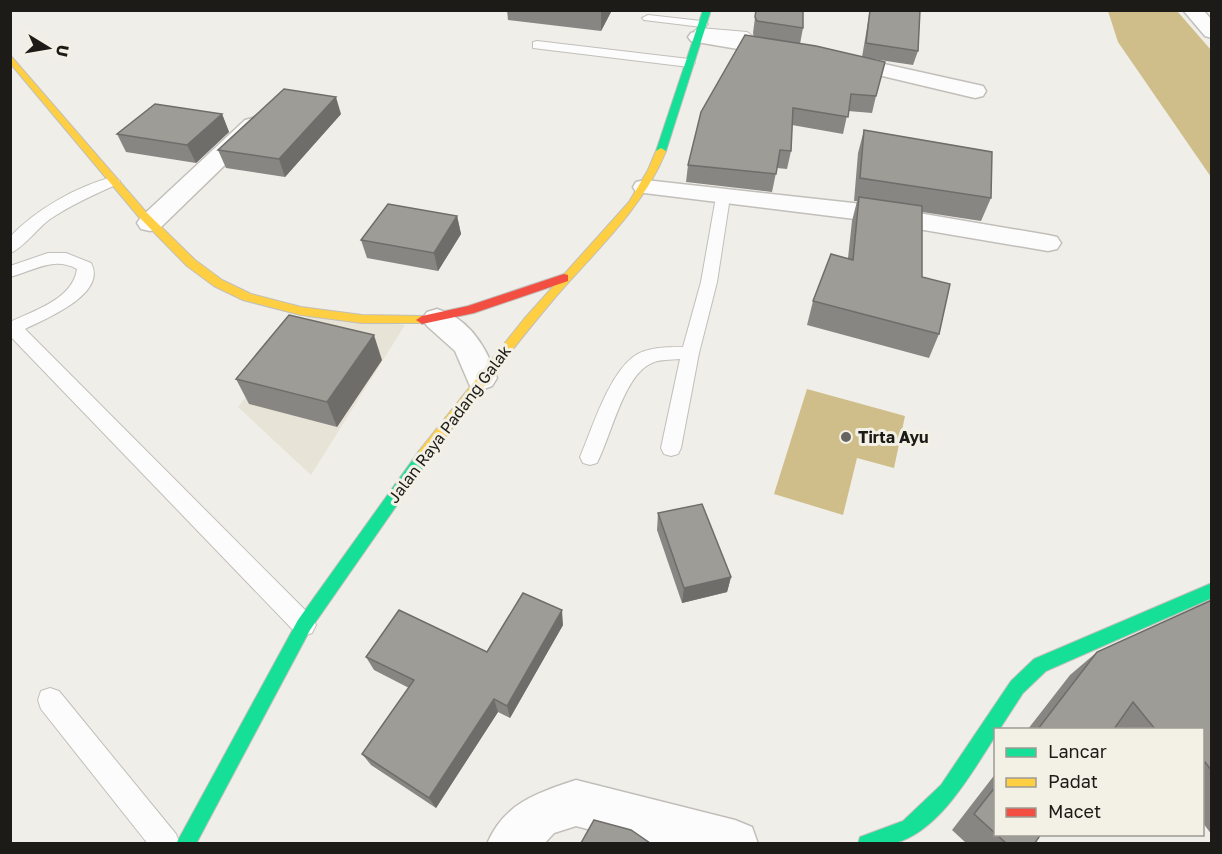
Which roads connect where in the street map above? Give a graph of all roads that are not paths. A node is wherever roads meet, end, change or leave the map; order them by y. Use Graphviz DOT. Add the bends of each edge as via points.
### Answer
graph roads {
  1 [pos="1192,10"];
  2 [pos="648,18"];
  3 [pos="702,26"];
  4 [pos="1212,32"];
  5 [pos="747,36"];
  6 [pos="537,45"];
  7 [pos="802,53"];
  8 [pos="10,57"];
  9 [pos="823,57"];
  10 [pos="689,63"];
  11 [pos="975,91"];
  12 [pos="268,111"];
  13 [pos="113,181"];
  14 [pos="645,187"];
  15 [pos="723,197"];
  16 [pos="150,223"];
  17 [pos="1048,243"];
  18 [pos="10,248"];
  19 [pos="10,272"];
  20 [pos="566,278"];
  21 [pos="437,319"];
  22 [pos="12,328"];
  23 [pos="690,353"];
  24 [pos="480,378"];
  25 [pos="671,448"];
  26 [pos="590,457"];
  27 [pos="1212,590"];
  28 [pos="304,625"];
  29 [pos="50,700"];
  30 [pos="166,843"];
  31 [pos="185,843"];
  32 [pos="510,843"];
  33 [pos="735,843"];
  34 [pos="867,843"];
  1 -- 4 [label="street"];
  2 -- 3 [label="lane"];
  3 -- 5 [label="lane"];
  3 -- 7 [label="street"];
  3 -- 10 [label="street, Jalan Raya Padang Galak"];
  6 -- 10 [label="lane"];
  8 -- 13 [label="street"];
  9 -- 11 [label="street"];
  10 -- 14 [label="street, Jalan Raya Padang Galak" via="670,128"];
  12 -- 16 [label="street"];
  13 -- 16 [label="street"];
  13 -- 18 [label="lane" via="67,202"];
  14 -- 15 [label="street"];
  14 -- 20 [label="street, Jalan Raya Padang Galak"];
  15 -- 17 [label="street" via="871,213"];
  15 -- 23 [label="lane" via="709,282"];
  16 -- 21 [label="street" via="192,264 228,289 259,301 348,317"];
  19 -- 22 [label="lane" via="53,258 72,259 85,267 83,284 63,303"];
  20 -- 21 [label="street"];
  20 -- 24 [label="street, Jalan Raya Padang Galak"];
  21 -- 24 [label="street" via="465,340"];
  22 -- 28 [label="lane"];
  23 -- 25 [label="lane"];
  23 -- 26 [label="lane" via="658,354 640,361 628,372"];
  24 -- 28 [label="street, Jalan Raya Padang Galak"];
  27 -- 34 [label="street" via="1040,665 1017,687 948,792 909,828"];
  28 -- 31 [label="street, Jalan Raya Padang Galak"];
  29 -- 30 [label="lane"];
  32 -- 33 [label="street" via="540,815 576,803"];
}
